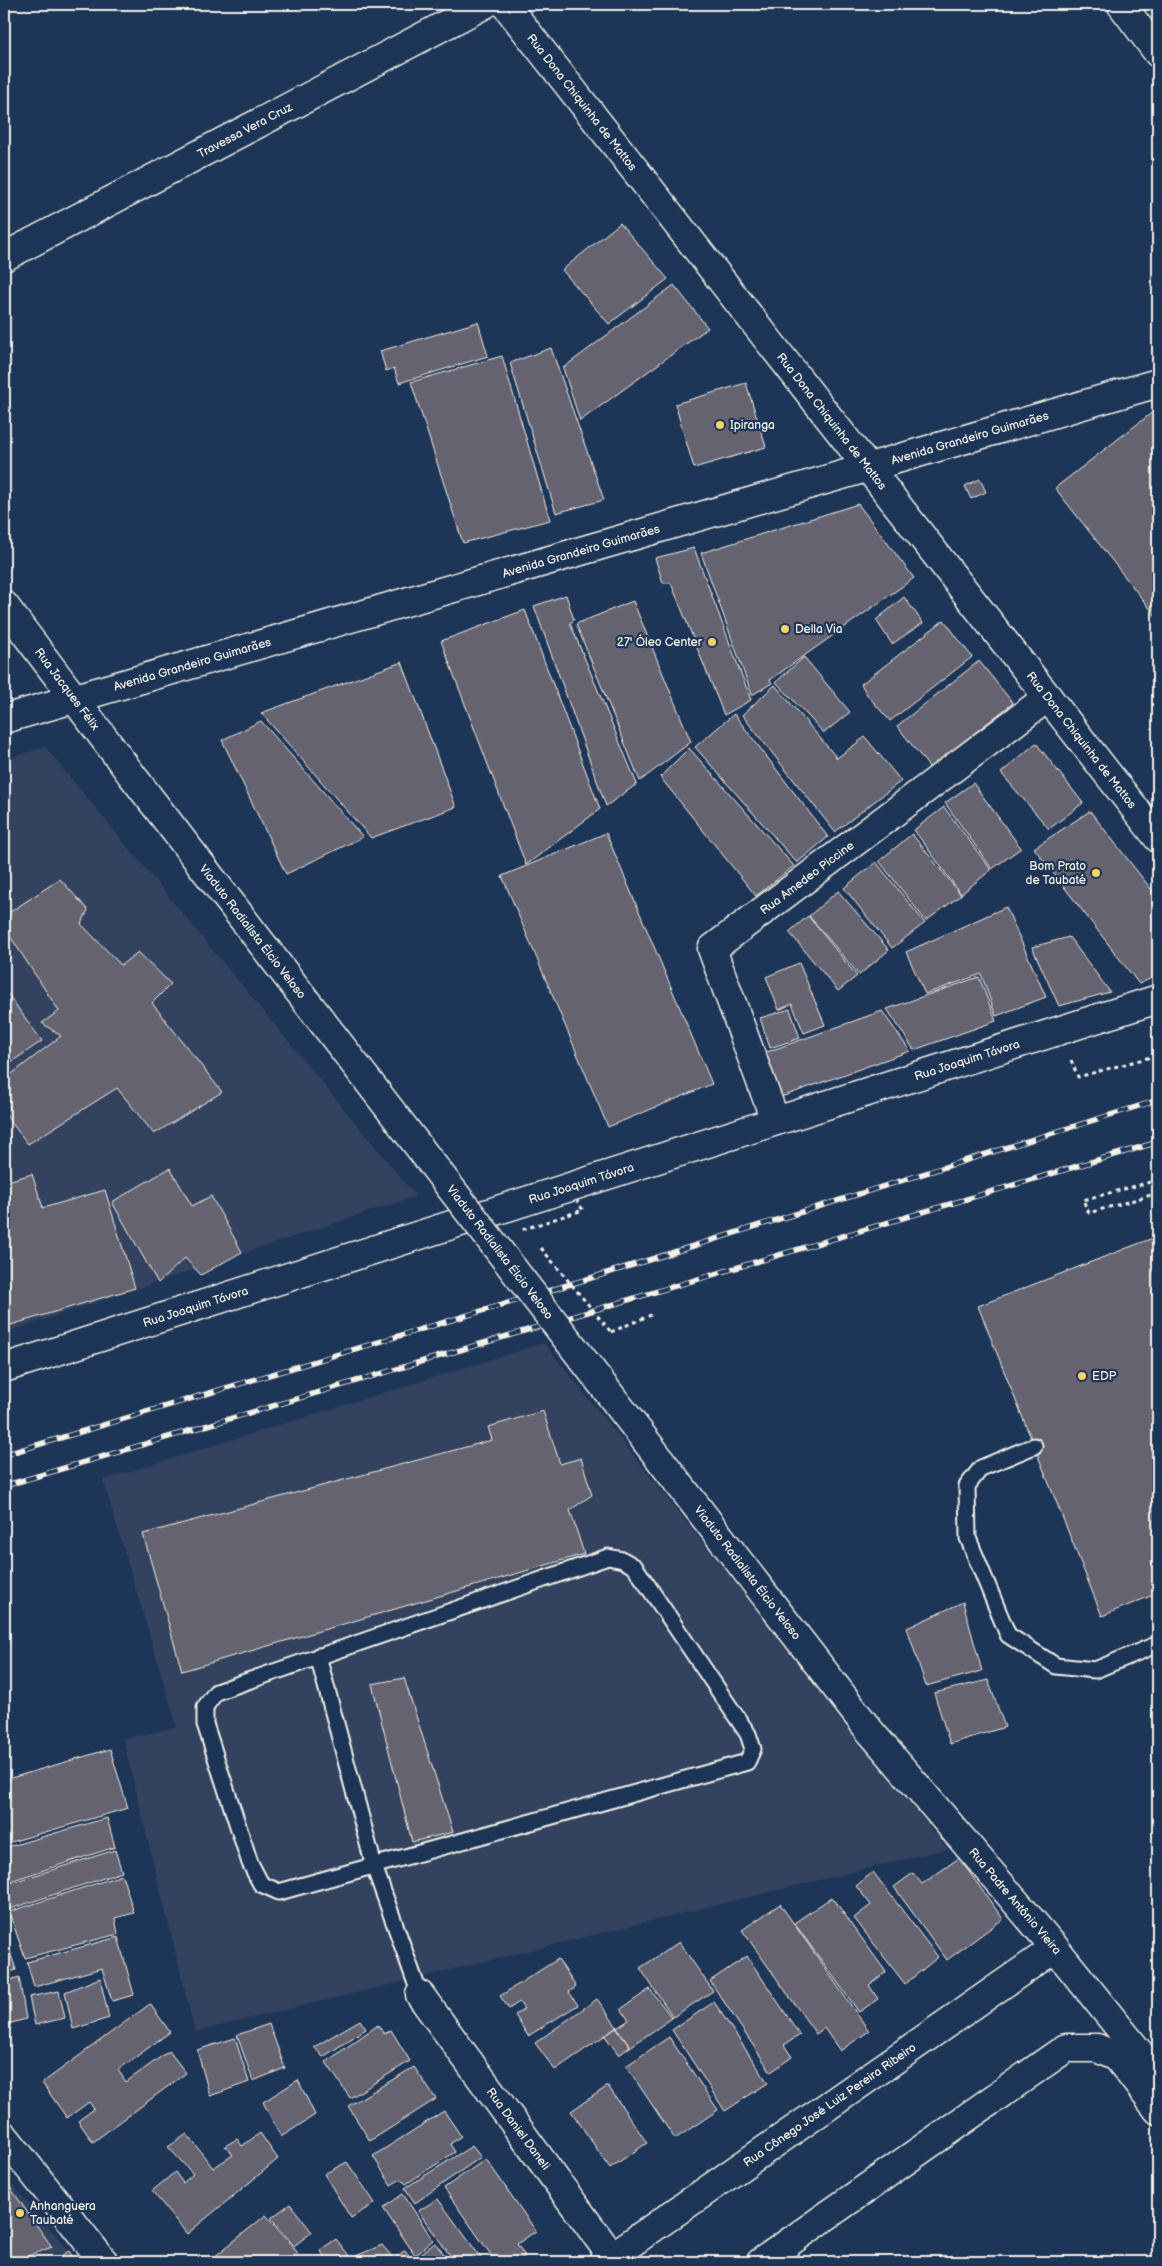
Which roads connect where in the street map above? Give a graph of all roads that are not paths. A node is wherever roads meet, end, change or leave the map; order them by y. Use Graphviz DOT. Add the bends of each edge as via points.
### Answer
graph roads {
  1 [pos="485,4"];
  2 [pos="505,4"];
  3 [pos="1121,4"];
  4 [pos="1158,53"];
  5 [pos="4,257"];
  6 [pos="1158,383"];
  7 [pos="869,468"];
  8 [pos="4,605"];
  9 [pos="74,697"];
  10 [pos="1048,697"];
  11 [pos="4,719"];
  12 [pos="131,774"];
  13 [pos="1158,838"];
  14 [pos="1158,998"];
  15 [pos="775,1120"];
  16 [pos="4,1368"];
  17 [pos="1034,1446"];
  18 [pos="1158,1644"];
  19 [pos="318,1656"];
  20 [pos="869,1730"];
  21 [pos="374,1866"];
  22 [pos="1055,1948"];
  23 [pos="420,1995"];
  24 [pos="1158,2076"];
  25 [pos="1158,2110"];
  26 [pos="4,2136"];
  27 [pos="611,2260"];
  28 [pos="104,2262"];
  29 [pos="761,2262"];
  1 -- 5 [label="main road, Travessa Vera Cruz"];
  2 -- 7 [label="main road, Rua Dona Chiquinha de Mattos"];
  3 -- 4 [label="main road"];
  6 -- 7 [label="main road, Avenida Grandeiro Guimarães"];
  7 -- 9 [label="main road, Avenida Grandeiro Guimarães"];
  7 -- 10 [label="main road, Rua Dona Chiquinha de Mattos"];
  8 -- 9 [label="main road, Rua Jacques Félix"];
  9 -- 11 [label="main road, Avenida Grandeiro Guimarães"];
  9 -- 12 [label="main road, Rua Jacques Félix"];
  10 -- 13 [label="main road, Rua Dona Chiquinha de Mattos"];
  10 -- 15 [label="main road, Rua Amedeo Piccine" via="712,949"];
  12 -- 20 [label="main road, Viaduto Radialista Élcio Veloso, bridge"];
  14 -- 15 [label="main road, Rua Joaquim Távora"];
  15 -- 16 [label="main road, Rua Joaquim Távora"];
  17 -- 18 [label="lane" via="981,1468 967,1486 968,1538 1008,1635 1056,1666 1094,1670"];
  19 -- 21 [label="lane"];
  19 -- 21 [label="lane" via="216,1692 205,1707 205,1724 250,1863 261,1884 279,1892"];
  19 -- 21 [label="lane" via="608,1557 623,1560 635,1567 748,1734 753,1749 747,1762"];
  20 -- 22 [label="main road, Rua Padre Antônio Vieira"];
  21 -- 23 [label="lane"];
  22 -- 24 [label="main road, Rua Padre Antônio Vieira"];
  22 -- 27 [label="main road, Rua Cônego José Luiz Pereira Ribeiro"];
  23 -- 27 [label="main road, Rua Daniel Daneli"];
  25 -- 29 [label="main road" via="1117,2057 1097,2048 1066,2048"];
  26 -- 28 [label="main road"];
}
